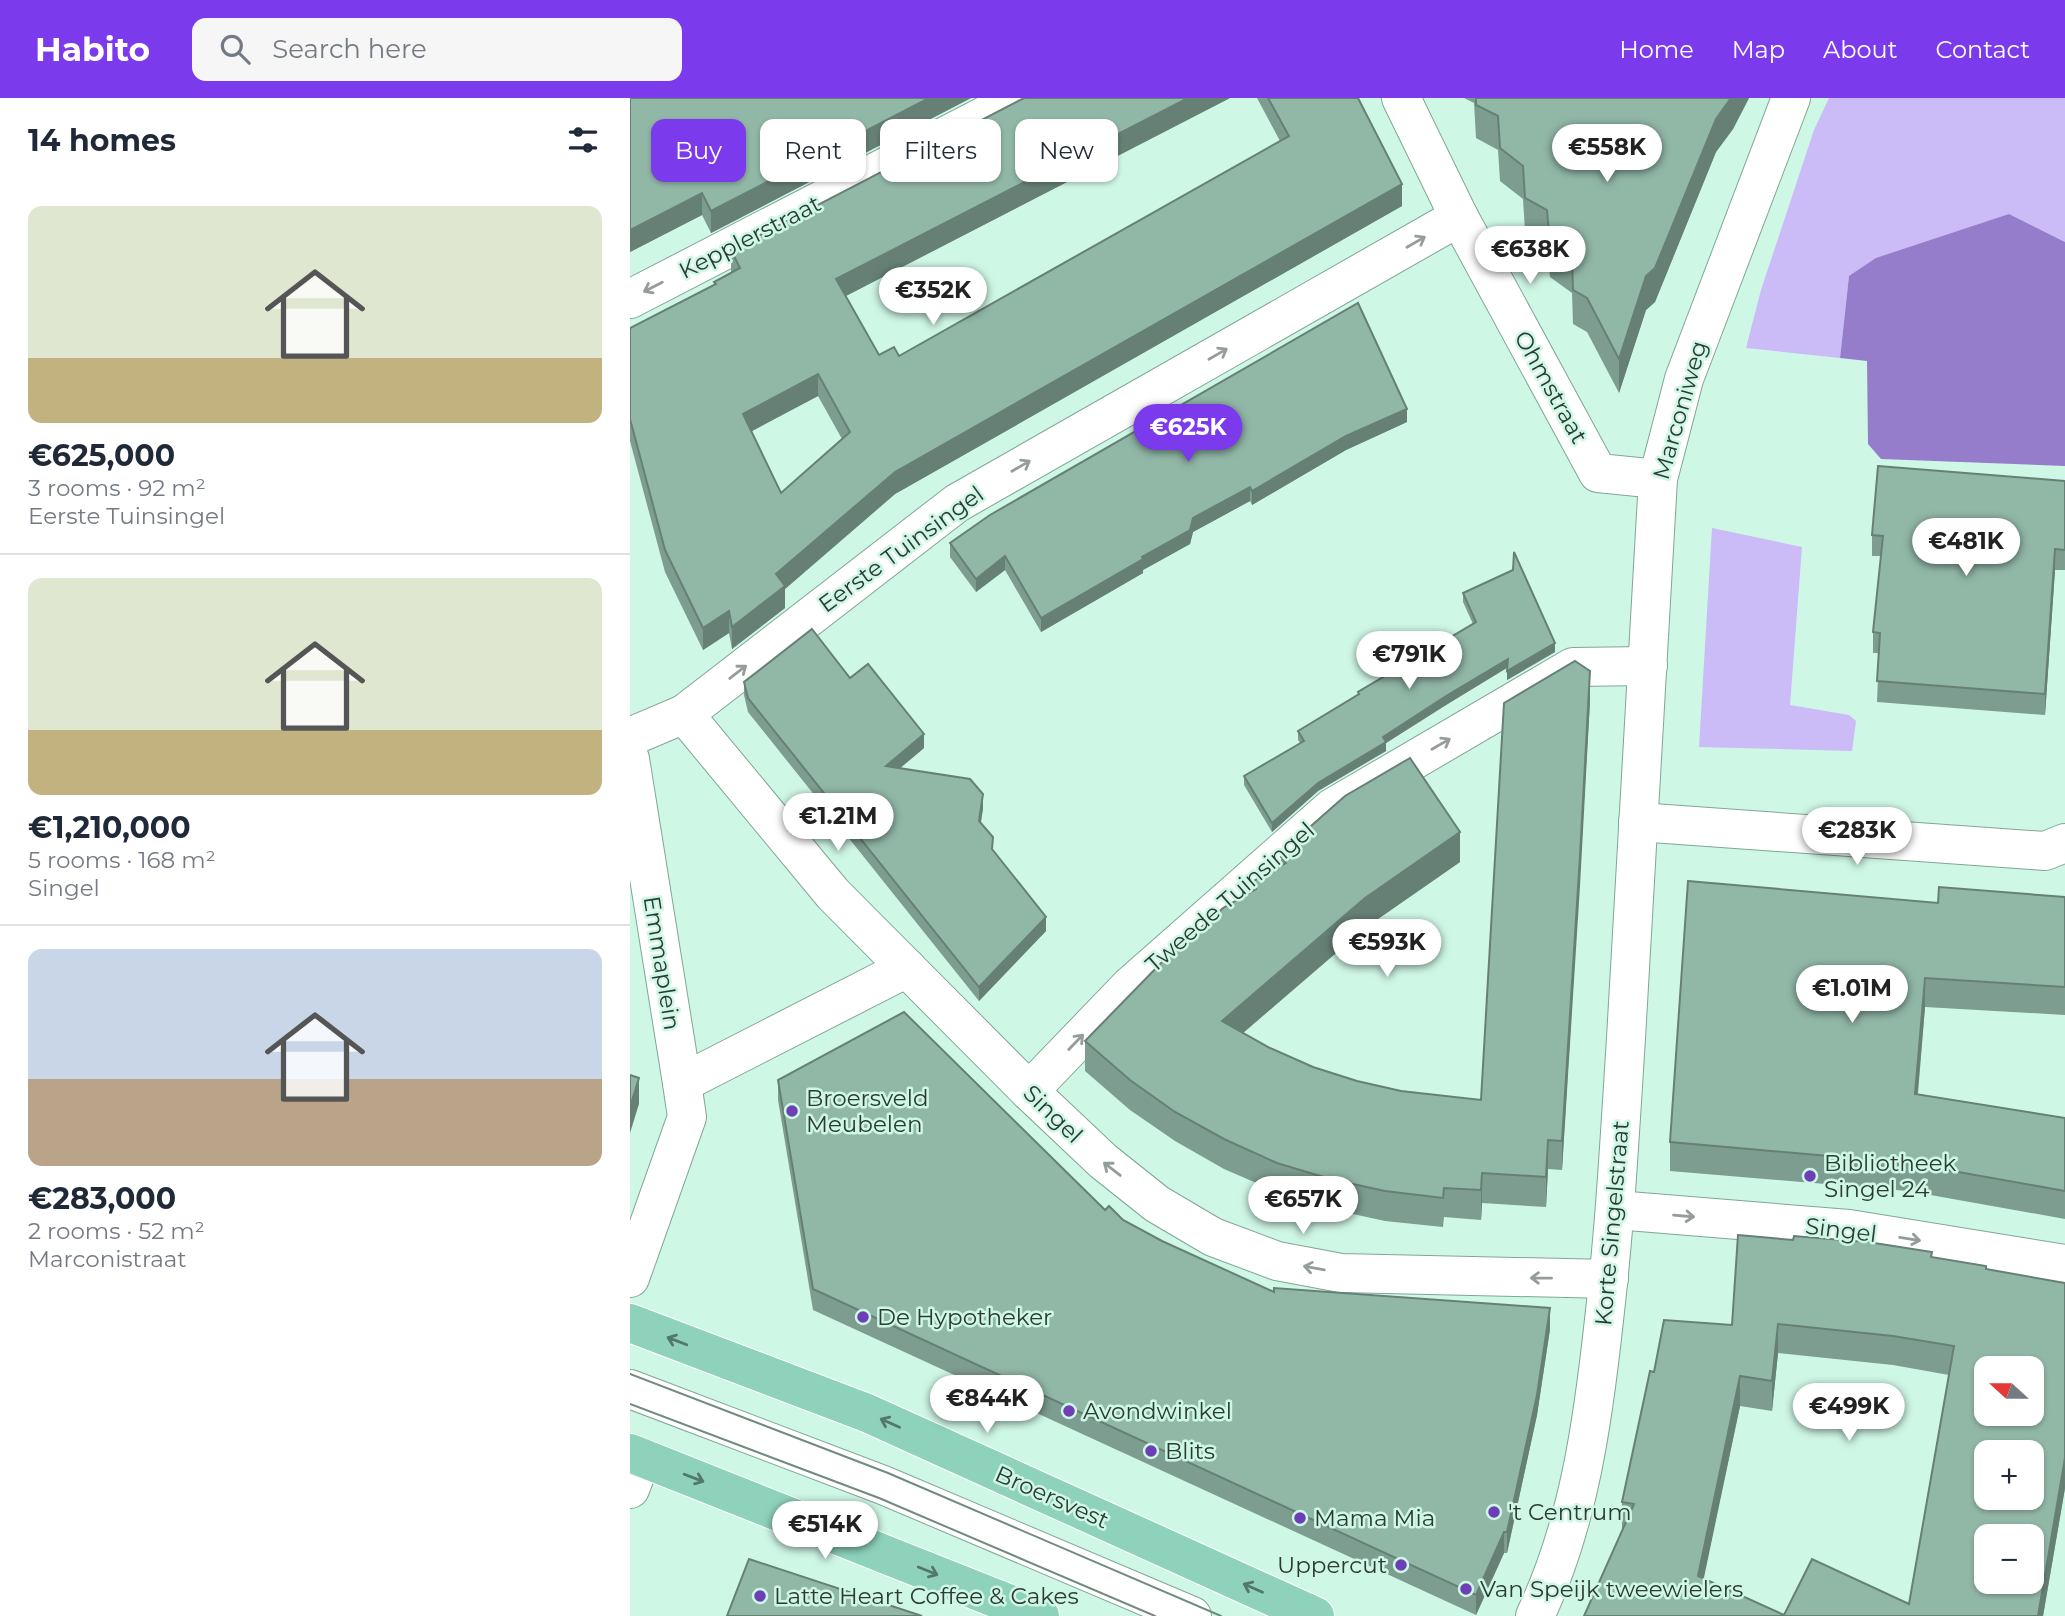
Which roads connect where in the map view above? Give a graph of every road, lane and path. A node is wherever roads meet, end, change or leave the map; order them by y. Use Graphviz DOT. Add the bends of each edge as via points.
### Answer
graph roads {
  1 [pos="1019,98"];
  2 [pos="1401,98"];
  3 [pos="1791,98"];
  4 [pos="1459,218"];
  5 [pos="630,299"];
  6 [pos="1658,479"];
  7 [pos="1648,666"];
  8 [pos="684,714"];
  9 [pos="630,737"];
  10 [pos="630,760"];
  11 [pos="1638,822"];
  12 [pos="2065,843"];
  13 [pos="907,968"];
  14 [pos="682,1083"];
  15 [pos="1029,1091"];
  16 [pos="1616,1210"];
  17 [pos="2065,1264"];
  18 [pos="630,1278"];
  19 [pos="1609,1279"];
  20 [pos="630,1323"];
  21 [pos="630,1389"];
  22 [pos="634,1467"];
  23 [pos="1040,1616"];
  24 [pos="1192,1616"];
  25 [pos="1315,1616"];
  26 [pos="1535,1616"];
  1 -- 5 [label="street, Kepplerstraat, one-way"];
  2 -- 4 [label="street, Ohmstraat"];
  3 -- 6 [label="street, Marconiweg" via="1684,379"];
  4 -- 6 [label="street, Ohmstraat" via="1598,473"];
  8 -- 4 [label="street, Eerste Tuinsingel, one-way" via="957,503"];
  6 -- 7 [label="street, Marconiweg"];
  7 -- 11 [label="street, Marconiweg"];
  15 -- 7 [label="street, Tweede Tuinsingel, one-way" via="1130,986 1332,808 1573,667"];
  8 -- 9 [label="street"];
  8 -- 13 [label="street, Singel" via="833,894"];
  10 -- 14 [label="street, Emmaplein"];
  11 -- 12 [label="street" via="2045,851"];
  11 -- 16 [label="street, Korte Singelstraat"];
  13 -- 14 [label="street"];
  13 -- 15 [label="street, Singel"];
  14 -- 18 [label="street, Emmaplein" via="687,1117"];
  19 -- 15 [label="street, Singel, one-way" via="1340,1273 1277,1261 1213,1237 1157,1204 1103,1161"];
  16 -- 17 [label="street, Singel, one-way" via="1849,1229"];
  16 -- 19 [label="street, Korte Singelstraat"];
  19 -- 26 [label="street, Korte Singelstraat" via="1592,1423 1576,1502 1552,1581"];
  25 -- 20 [label="main road, Broersvest, one-way" via="867,1413"];
  21 -- 24 [label="street" via="883,1485"];
  22 -- 23 [label="main road, one-way"];
}
